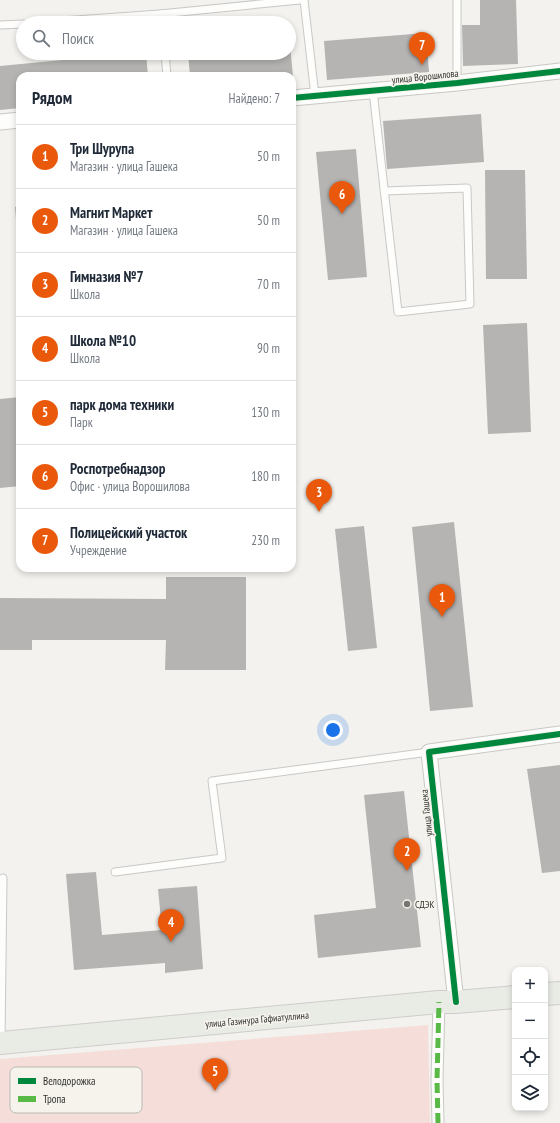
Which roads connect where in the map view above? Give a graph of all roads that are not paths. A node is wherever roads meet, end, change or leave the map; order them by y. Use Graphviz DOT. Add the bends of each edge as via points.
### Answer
graph roads {
  1 [pos="300,0"];
  2 [pos="304,0"];
  3 [pos="457,0"];
  4 [pos="160,14"];
  5 [pos="132,16"];
  6 [pos="16,24"];
  7 [pos="0,25"];
  8 [pos="165,60"];
  9 [pos="560,70"];
  10 [pos="167,72"];
  11 [pos="457,83"];
  12 [pos="373,92"];
  13 [pos="315,96"];
  14 [pos="296,98"];
  15 [pos="16,120"];
  16 [pos="0,122"];
  17 [pos="384,191"];
  18 [pos="560,734"];
  19 [pos="429,752"];
  20 [pos="115,872"];
  21 [pos="3,878"];
  22 [pos="560,993"];
  23 [pos="548,994"];
  24 [pos="512,997"];
  25 [pos="448,1002"];
  26 [pos="1,1043"];
  27 [pos="438,1123"];
  1 -- 4 [label="lane"];
  2 -- 13 [label="lane"];
  3 -- 11 [label="lane"];
  4 -- 5 [label="lane"];
  6 -- 7 [label="lane"];
  8 -- 10 [label="lane"];
  9 -- 11 [label="street, улица Ворошилова"];
  11 -- 12 [label="street, улица Ворошилова"];
  12 -- 13 [label="street, улица Ворошилова"];
  12 -- 17 [label="lane"];
  13 -- 14 [label="street, улица Ворошилова"];
  15 -- 16 [label="street"];
  17 -- 17 [label="lane" via="398,312 470,304 467,188"];
  18 -- 19 [label="street"];
  19 -- 20 [label="lane" via="212,781 222,858"];
  19 -- 25 [label="street, улица Гашека"];
  21 -- 26 [label="lane"];
  22 -- 23 [label="main road"];
  24 -- 25 [label="main road, улица Газинура Гафиатуллина"];
  25 -- 26 [label="main road, улица Газинура Гафиатуллина"];
  25 -- 27 [label="street" via="437,1080"];
}
